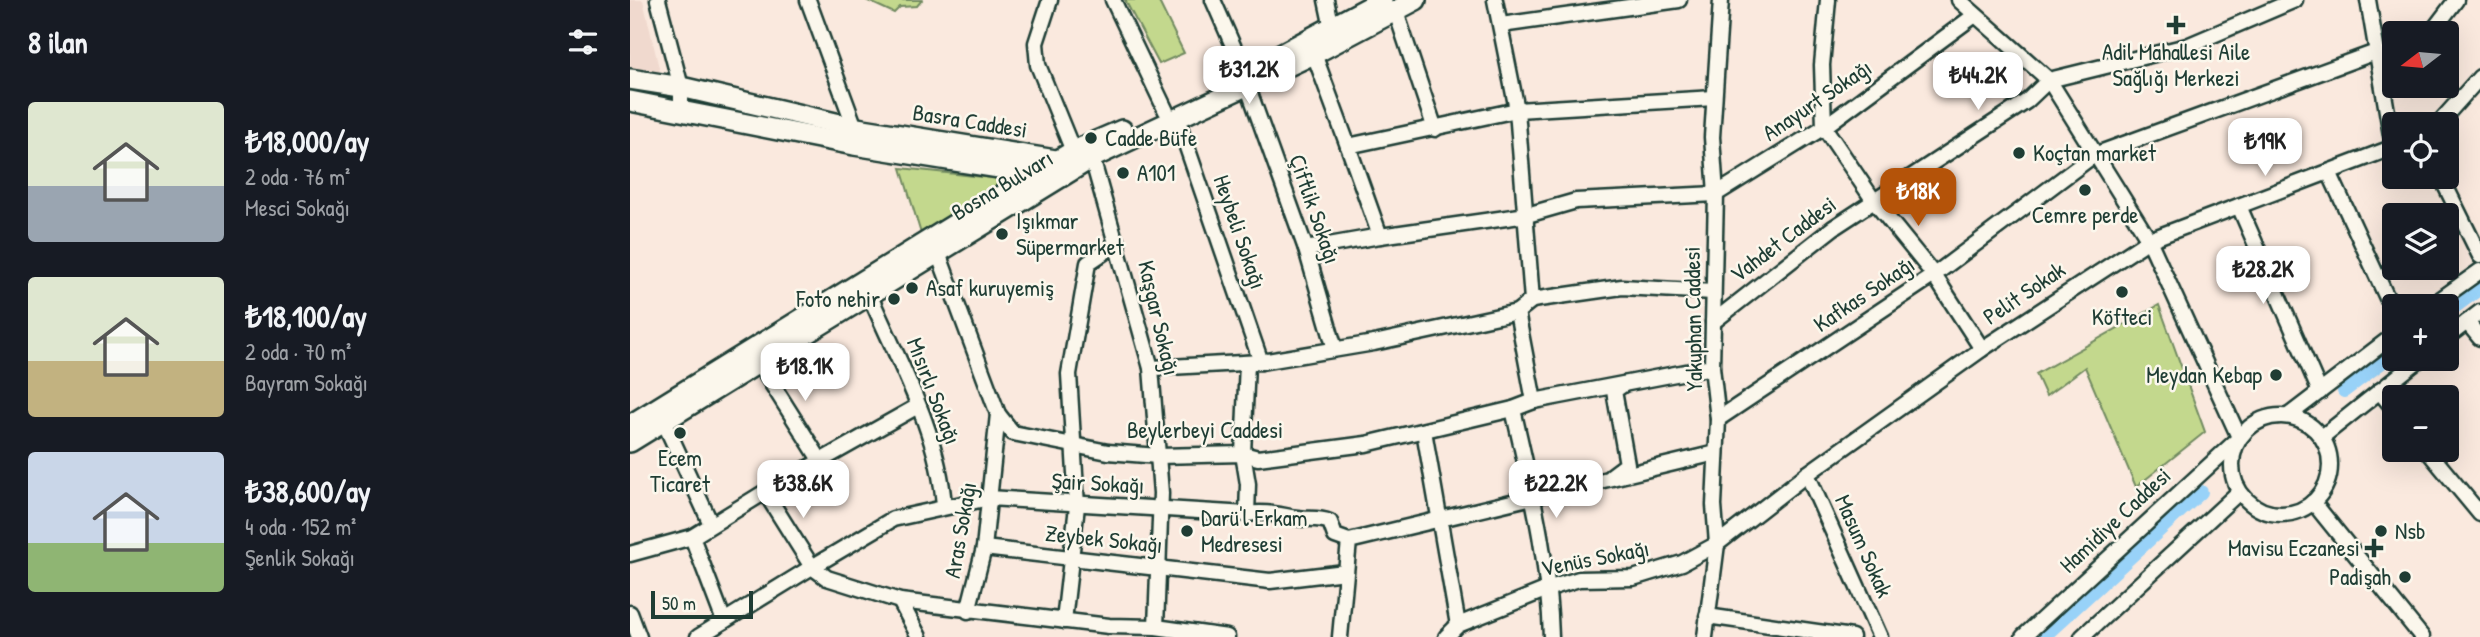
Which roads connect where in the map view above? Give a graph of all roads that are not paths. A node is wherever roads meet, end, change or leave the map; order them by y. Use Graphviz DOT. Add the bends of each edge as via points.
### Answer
graph roads {
  1 [pos="657,0"];
  2 [pos="808,0"];
  3 [pos="1050,0"];
  4 [pos="1113,0"];
  5 [pos="1213,0"];
  6 [pos="1326,0"];
  7 [pos="1416,0"];
  8 [pos="1495,0"];
  9 [pos="1679,0"];
  10 [pos="1721,0"];
  11 [pos="1828,0"];
  12 [pos="1959,0"];
  13 [pos="2295,0"];
  14 [pos="2368,0"];
  15 [pos="2456,0"];
  16 [pos="1389,6"];
  17 [pos="1975,15"];
  18 [pos="2440,21"];
  19 [pos="1501,25"];
  20 [pos="1332,28"];
  21 [pos="2376,52"];
  22 [pos="1314,54"];
  23 [pos="2480,77"];
  24 [pos="630,79"];
  25 [pos="1246,79"];
  26 [pos="2049,80"];
  27 [pos="2382,85"];
  28 [pos="681,87"];
  29 [pos="1714,98"];
  30 [pos="630,101"];
  31 [pos="681,110"];
  32 [pos="1517,110"];
  33 [pos="2449,112"];
  34 [pos="1171,114"];
  35 [pos="1824,127"];
  36 [pos="1435,129"];
  37 [pos="856,137"];
  38 [pos="1348,146"];
  39 [pos="2382,151"];
  40 [pos="2094,155"];
  41 [pos="1092,158"];
  42 [pos="1065,163"];
  43 [pos="2329,172"];
  44 [pos="1040,174"];
  45 [pos="2447,189"];
  46 [pos="1716,194"];
  47 [pos="1874,201"];
  48 [pos="2239,206"];
  49 [pos="1527,215"];
  50 [pos="1380,236"];
  51 [pos="2148,240"];
  52 [pos="1118,243"];
  53 [pos="1306,249"];
  54 [pos="938,253"];
  55 [pos="2480,256"];
  56 [pos="2480,271"];
  57 [pos="1934,275"];
  58 [pos="1713,292"];
  59 [pos="2385,294"];
  60 [pos="2448,294"];
  61 [pos="870,296"];
  62 [pos="1532,300"];
  63 [pos="1517,312"];
  64 [pos="2480,312"];
  65 [pos="1713,322"];
  66 [pos="2467,322"];
  67 [pos="2459,328"];
  68 [pos="2480,338"];
  69 [pos="2382,344"];
  70 [pos="1335,349"];
  71 [pos="1982,349"];
  72 [pos="1254,363"];
  73 [pos="760,365"];
  74 [pos="1712,367"];
  75 [pos="1151,368"];
  76 [pos="2405,371"];
  77 [pos="1625,384"];
  78 [pos="2379,391"];
  79 [pos="2320,392"];
  80 [pos="2382,395"];
  81 [pos="1534,401"];
  82 [pos="918,406"];
  83 [pos="1513,410"];
  84 [pos="998,414"];
  85 [pos="2288,416"];
  86 [pos="1718,419"];
  87 [pos="665,424"];
  88 [pos="630,425"];
  89 [pos="1424,431"];
  90 [pos="2239,437"];
  91 [pos="2322,437"];
  92 [pos="630,442"];
  93 [pos="1076,445"];
  94 [pos="1716,453"];
  95 [pos="1243,454"];
  96 [pos="1158,456"];
  97 [pos="820,460"];
  98 [pos="2437,462"];
  99 [pos="1807,474"];
  100 [pos="1605,481"];
  101 [pos="765,492"];
  102 [pos="2239,492"];
  103 [pos="1532,496"];
  104 [pos="989,498"];
  105 [pos="2314,502"];
  106 [pos="944,506"];
  107 [pos="1077,506"];
  108 [pos="1160,509"];
  109 [pos="1247,514"];
  110 [pos="2480,514"];
  111 [pos="1441,521"];
  112 [pos="711,524"];
  113 [pos="692,537"];
  114 [pos="1349,541"];
  115 [pos="1717,544"];
  116 [pos="984,548"];
  117 [pos="630,554"];
  118 [pos="1071,559"];
  119 [pos="812,566"];
  120 [pos="1161,567"];
  121 [pos="1345,572"];
  122 [pos="1550,588"];
  123 [pos="900,601"];
  124 [pos="968,611"];
  125 [pos="630,613"];
  126 [pos="1707,616"];
  127 [pos="724,621"];
  128 [pos="1065,621"];
  129 [pos="1458,625"];
  130 [pos="1156,626"];
  131 [pos="635,632"];
  132 [pos="698,637"];
  133 [pos="919,637"];
  134 [pos="1227,637"];
  135 [pos="1340,637"];
  136 [pos="1446,637"];
  137 [pos="1551,637"];
  138 [pos="1704,637"];
  139 [pos="1852,637"];
  140 [pos="1881,637"];
  141 [pos="2023,637"];
  142 [pos="2082,637"];
  143 [pos="2422,637"];
  1 -- 28 [label="street"];
  2 -- 37 [label="street"];
  3 -- 42 [label="street" via="1036,43 1038,65"];
  4 -- 34 [label="street, Heybeli Sokağı"];
  5 -- 25 [label="street, Çiftlik Sokağı"];
  6 -- 20 [label="street"];
  7 -- 16 [label="main road, Bosna Bulvarı"];
  8 -- 19 [label="street"];
  9 -- 19 [label="street"];
  10 -- 29 [label="street, Yakuphan Caddesi"];
  11 -- 35 [label="street" via="1822,65"];
  12 -- 17 [label="street"];
  13 -- 26 [label="street, Vahdet Caddesi" via="2186,46"];
  14 -- 21 [label="street"];
  15 -- 18 [label="street"];
  16 -- 20 [label="main road, Bosna Bulvarı"];
  16 -- 22 [label="main road, Bosna Bulvarı"];
  16 -- 36 [label="street"];
  17 -- 26 [label="street"];
  17 -- 35 [label="street, Anayurt Sokağı"];
  19 -- 32 [label="street"];
  20 -- 25 [label="main road, Bosna Bulvarı"];
  21 -- 27 [label="street"];
  21 -- 40 [label="street, Kafkas Sokağı"];
  22 -- 25 [label="main road, Bosna Bulvarı"];
  22 -- 38 [label="street"];
  23 -- 33 [label="street"];
  24 -- 28 [label="main road, Basra Caddesi"];
  25 -- 34 [label="main road, Bosna Bulvarı"];
  25 -- 53 [label="street, Çiftlik Sokağı"];
  26 -- 40 [label="street"];
  26 -- 47 [label="street, Vahdet Caddesi" via="2027,101"];
  28 -- 31 [label="street"];
  28 -- 37 [label="main road, Basra Caddesi"];
  29 -- 32 [label="street"];
  29 -- 46 [label="street, Yakuphan Caddesi"];
  30 -- 31 [label="main road, Basra Caddesi"];
  31 -- 37 [label="main road, Basra Caddesi"];
  32 -- 36 [label="street"];
  32 -- 49 [label="street"];
  34 -- 41 [label="main road, Bosna Bulvarı"];
  34 -- 42 [label="main road, Bosna Bulvarı"];
  34 -- 72 [label="street, Heybeli Sokağı"];
  35 -- 46 [label="street, Anayurt Sokağı"];
  35 -- 47 [label="street"];
  36 -- 38 [label="street"];
  37 -- 42 [label="main road, Basra Caddesi"];
  37 -- 44 [label="main road, Basra Caddesi"];
  38 -- 50 [label="street"];
  39 -- 43 [label="street, Pelit Sokak"];
  40 -- 51 [label="street"];
  40 -- 57 [label="street, Kafkas Sokağı"];
  41 -- 42 [label="main road, Bosna Bulvarı"];
  41 -- 42 [label="street"];
  41 -- 52 [label="street, Kaşgar Sokağı"];
  42 -- 44 [label="main road, Bosna Bulvarı"];
  42 -- 54 [label="main road, Bosna Bulvarı"];
  43 -- 48 [label="street, Pelit Sokak"];
  43 -- 59 [label="street"];
  44 -- 88 [label="main road, Bosna Bulvarı"];
  45 -- 55 [label="street"];
  46 -- 49 [label="street" via="1576,201"];
  46 -- 58 [label="street, Yakuphan Caddesi"];
  47 -- 57 [label="street"];
  47 -- 65 [label="street, Vahdet Caddesi" via="1773,272"];
  48 -- 51 [label="street, Pelit Sokak"];
  48 -- 79 [label="street"];
  49 -- 50 [label="street"];
  49 -- 62 [label="street"];
  50 -- 53 [label="street"];
  51 -- 71 [label="street, Pelit Sokak"];
  51 -- 90 [label="street"];
  52 -- 75 [label="street, Kaşgar Sokağı"];
  52 -- 93 [label="street" via="1088,263 1069,374"];
  53 -- 70 [label="street, Çiftlik Sokağı"];
  54 -- 61 [label="main road, Bosna Bulvarı"];
  54 -- 84 [label="street"];
  56 -- 60 [label="street"];
  57 -- 71 [label="street"];
  57 -- 86 [label="street, Kafkas Sokağı"];
  58 -- 62 [label="street" via="1622,288"];
  58 -- 65 [label="street, Yakuphan Caddesi"];
  61 -- 73 [label="main road, Bosna Bulvarı"];
  61 -- 82 [label="street, Mısırlı Sokağı"];
  62 -- 63 [label="street"];
  63 -- 70 [label="street"];
  63 -- 81 [label="street"];
  64 -- 66 [label="street"];
  65 -- 74 [label="street, Yakuphan Caddesi"];
  66 -- 67 [label="street"];
  66 -- 68 [label="street"];
  69 -- 79 [label="street"];
  70 -- 72 [label="street"];
  71 -- 99 [label="street, Pelit Sokak"];
  72 -- 75 [label="street"];
  72 -- 95 [label="street"];
  73 -- 87 [label="main road, Bosna Bulvarı"];
  73 -- 97 [label="street"];
  74 -- 77 [label="street, Beylerbeyi Caddesi"];
  74 -- 86 [label="street, Yakuphan Caddesi"];
  75 -- 96 [label="street, Kaşgar Sokağı"];
  76 -- 78 [label="street"];
  77 -- 81 [label="street, Beylerbeyi Caddesi"];
  77 -- 100 [label="street" via="1614,391 1627,464"];
  78 -- 80 [label="street"];
  78 -- 91 [label="street"];
  79 -- 85 [label="street"];
  81 -- 83 [label="street, Beylerbeyi Caddesi"];
  82 -- 97 [label="street"];
  82 -- 106 [label="street, Mısırlı Sokağı" via="942,478"];
  83 -- 89 [label="street, Beylerbeyi Caddesi"];
  83 -- 103 [label="street"];
  84 -- 93 [label="street, Beylerbeyi Caddesi" via="1013,433"];
  84 -- 104 [label="street, Aras Sokağı"];
  85 -- 90 [label="street" via="2265,417"];
  85 -- 91 [label="street" via="2312,426"];
  86 -- 94 [label="street, Yakuphan Caddesi"];
  87 -- 92 [label="main road, Bosna Bulvarı"];
  87 -- 112 [label="street"];
  89 -- 95 [label="street, Beylerbeyi Caddesi" via="1366,444 1258,458"];
  89 -- 111 [label="street"];
  90 -- 102 [label="street" via="2231,465"];
  90 -- 141 [label="street, Hamidiye Caddesi"];
  91 -- 105 [label="street" via="2329,478"];
  93 -- 96 [label="street, Beylerbeyi Caddesi"];
  93 -- 107 [label="street"];
  94 -- 100 [label="street"];
  94 -- 115 [label="street, Yakuphan Caddesi"];
  95 -- 96 [label="street, Beylerbeyi Caddesi"];
  95 -- 109 [label="street"];
  96 -- 108 [label="street, Kaşgar Sokağı"];
  97 -- 101 [label="street"];
  98 -- 110 [label="street"];
  99 -- 115 [label="street, Pelit Sokak"];
  99 -- 140 [label="street, Masum Sokak"];
  100 -- 103 [label="street"];
  101 -- 112 [label="street"];
  101 -- 119 [label="street"];
  102 -- 105 [label="street" via="2249,503 2274,514 2288,514"];
  102 -- 142 [label="street"];
  103 -- 111 [label="street"];
  103 -- 122 [label="street"];
  104 -- 106 [label="street, Şair Sokağı"];
  104 -- 107 [label="street, Şair Sokağı"];
  104 -- 116 [label="street, Aras Sokağı"];
  105 -- 143 [label="street"];
  106 -- 119 [label="street, Şair Sokağı" via="893,519"];
  107 -- 108 [label="street, Şair Sokağı"];
  107 -- 118 [label="street"];
  108 -- 109 [label="street, Şair Sokağı"];
  108 -- 120 [label="street, Kaşgar Sokağı"];
  109 -- 114 [label="street, Şair Sokağı" via="1267,510 1299,518 1319,517 1329,522 1335,536"];
  111 -- 114 [label="street"];
  111 -- 129 [label="street"];
  112 -- 113 [label="street"];
  113 -- 117 [label="street"];
  113 -- 127 [label="street"];
  114 -- 121 [label="street"];
  115 -- 122 [label="street, Venüs Sokağı" via="1682,563 1633,578 1580,579"];
  115 -- 126 [label="street, Yakuphan Caddesi"];
  116 -- 118 [label="street, Zeybek Sokağı"];
  116 -- 124 [label="street, Aras Sokağı"];
  118 -- 120 [label="street, Zeybek Sokağı"];
  118 -- 128 [label="street"];
  119 -- 123 [label="street" via="827,578"];
  119 -- 127 [label="street, Şair Sokağı"];
  120 -- 121 [label="street, Zeybek Sokağı" via="1270,581"];
  120 -- 130 [label="street, Kaşgar Sokağı"];
  121 -- 135 [label="street"];
  122 -- 129 [label="street, Venüs Sokağı"];
  122 -- 137 [label="street"];
  123 -- 124 [label="street"];
  123 -- 133 [label="street"];
  124 -- 128 [label="street"];
  125 -- 131 [label="street"];
  126 -- 138 [label="street, Yakuphan Caddesi"];
  126 -- 139 [label="street"];
  127 -- 132 [label="street, Şair Sokağı"];
  128 -- 130 [label="street"];
  129 -- 136 [label="street, Venüs Sokağı"];
  130 -- 134 [label="street"];
}
